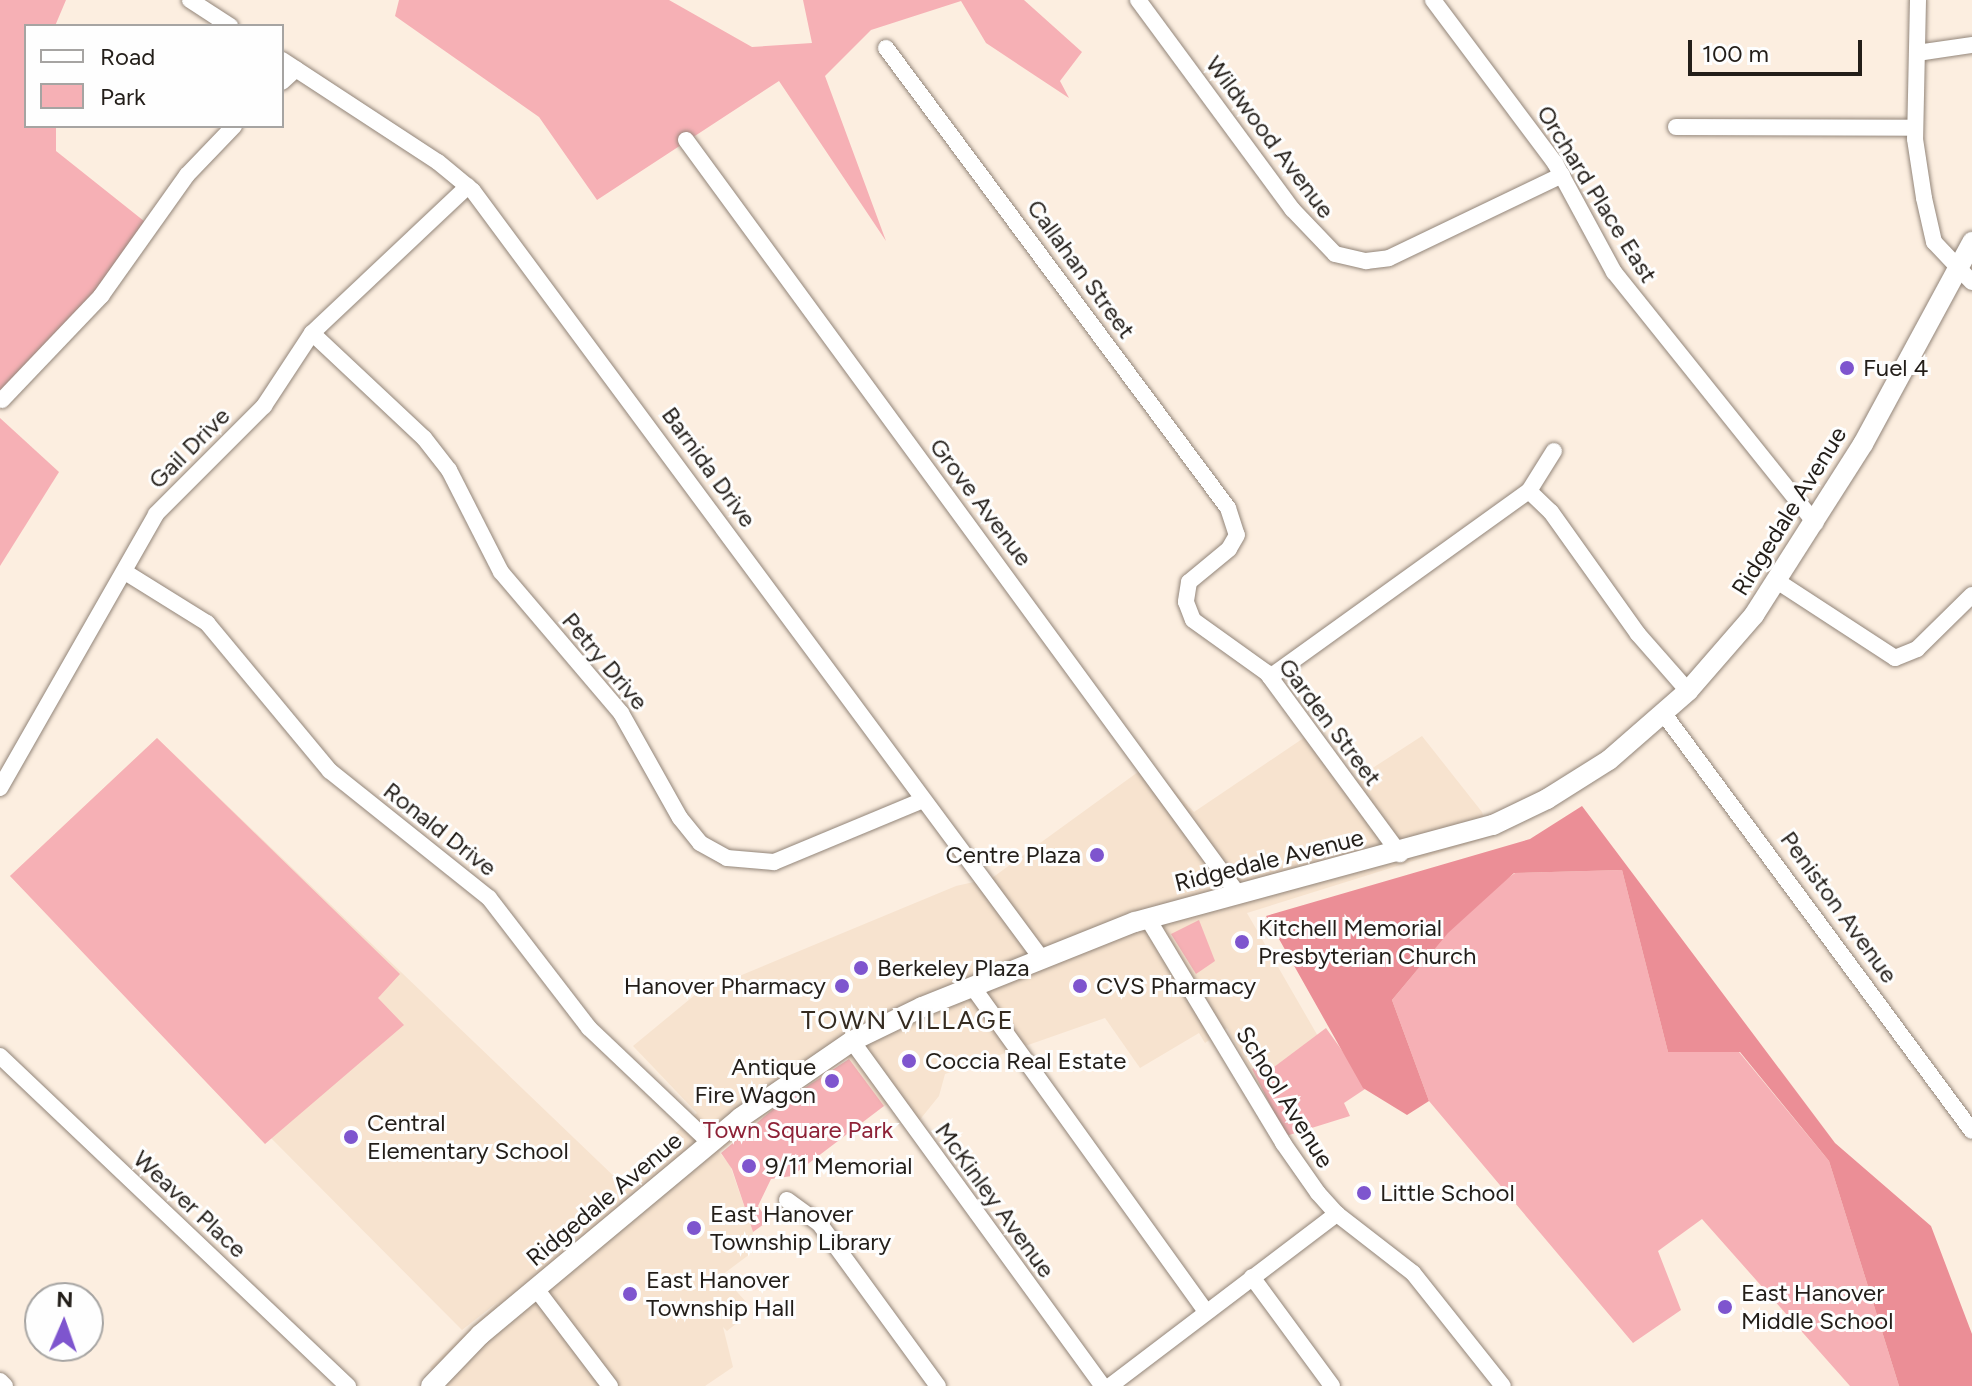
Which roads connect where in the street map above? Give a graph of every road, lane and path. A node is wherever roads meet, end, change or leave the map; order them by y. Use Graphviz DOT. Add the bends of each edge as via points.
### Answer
graph roads {
  1 [pos="190,0"];
  2 [pos="1138,0"];
  3 [pos="1433,0"];
  4 [pos="1918,0"];
  5 [pos="227,24"];
  6 [pos="1972,45"];
  7 [pos="886,48"];
  8 [pos="1917,53"];
  9 [pos="289,65"];
  10 [pos="1676,127"];
  11 [pos="232,128"];
  12 [pos="1915,128"];
  13 [pos="686,140"];
  14 [pos="1562,175"];
  15 [pos="468,186"];
  16 [pos="1972,242"];
  17 [pos="1957,267"];
  18 [pos="1972,282"];
  19 [pos="312,333"];
  20 [pos="2,400"];
  21 [pos="1554,451"];
  22 [pos="1529,491"];
  23 [pos="1235,520"];
  24 [pos="1815,523"];
  25 [pos="125,572"];
  26 [pos="1777,581"];
  27 [pos="1972,595"];
  28 [pos="1270,677"];
  29 [pos="1688,691"];
  30 [pos="1664,714"];
  31 [pos="0,788"];
  32 [pos="923,800"];
  33 [pos="1400,854"];
  34 [pos="1238,894"];
  35 [pos="1148,919"];
  36 [pos="1042,959"];
  37 [pos="972,986"];
  38 [pos="852,1041"];
  39 [pos="0,1056"];
  40 [pos="1972,1131"];
  41 [pos="710,1143"];
  42 [pos="787,1200"];
  43 [pos="1337,1214"];
  44 [pos="1252,1277"];
  45 [pos="537,1290"];
  46 [pos="1206,1312"];
  47 [pos="0,1381"];
  48 [pos="5,1386"];
  49 [pos="348,1386"];
  50 [pos="431,1386"];
  51 [pos="610,1386"];
  52 [pos="938,1386"];
  53 [pos="1103,1386"];
  54 [pos="1110,1386"];
  55 [pos="1332,1386"];
  56 [pos="1503,1386"];
  1 -- 5 [label="street"];
  2 -- 14 [label="street, Wildwood Avenue" via="1292,209 1335,254 1366,261 1389,258"];
  3 -- 14 [label="street, Orchard Place East"];
  4 -- 8 [label="street"];
  6 -- 8 [label="street"];
  7 -- 23 [label="street, Callahan Street"];
  8 -- 12 [label="street"];
  9 -- 15 [label="street, Barnida Drive"];
  10 -- 12 [label="street"];
  11 -- 20 [label="street" via="187,175 101,296"];
  12 -- 17 [label="street" via="1934,242"];
  13 -- 34 [label="street, Grove Avenue"];
  14 -- 24 [label="street, Orchard Place East" via="1614,272"];
  15 -- 19 [label="street, Gail Drive"];
  15 -- 32 [label="street, Barnida Drive"];
  16 -- 17 [label="main road, Ridgedale Avenue"];
  17 -- 18 [label="street"];
  17 -- 24 [label="main road, Ridgedale Avenue"];
  19 -- 25 [label="street, Gail Drive" via="264,406 156,514"];
  19 -- 32 [label="street, Petry Drive" via="393,405 440,460 501,572 621,713 700,843 727,858 774,862"];
  21 -- 22 [label="street"];
  22 -- 28 [label="street"];
  22 -- 29 [label="street" via="1551,512 1638,634"];
  23 -- 28 [label="street, Garden Street" via="1232,545 1193,576 1187,605 1199,625"];
  24 -- 26 [label="main road, Ridgedale Avenue"];
  25 -- 31 [label="street, Gail Drive"];
  25 -- 41 [label="street, Ronald Drive" via="207,623 330,771 489,898 589,1028"];
  26 -- 27 [label="street" via="1895,658 1917,649"];
  26 -- 29 [label="main road, Ridgedale Avenue"];
  28 -- 33 [label="street, Garden Street"];
  29 -- 30 [label="main road, Ridgedale Avenue"];
  30 -- 33 [label="main road, Ridgedale Avenue" via="1581,780 1525,811"];
  30 -- 40 [label="street, Peniston Avenue"];
  32 -- 36 [label="street, Barnida Drive"];
  33 -- 34 [label="main road, Ridgedale Avenue"];
  34 -- 35 [label="main road, Ridgedale Avenue"];
  35 -- 36 [label="main road, Ridgedale Avenue"];
  35 -- 43 [label="street, School Avenue" via="1283,1143"];
  36 -- 37 [label="main road, Ridgedale Avenue"];
  37 -- 38 [label="main road, Ridgedale Avenue"];
  37 -- 46 [label="street"];
  38 -- 41 [label="main road, Ridgedale Avenue" via="792,1077"];
  38 -- 53 [label="street, McKinley Avenue"];
  39 -- 49 [label="street, Weaver Place"];
  41 -- 45 [label="main road, Ridgedale Avenue"];
  42 -- 52 [label="street" via="819,1223"];
  43 -- 44 [label="street"];
  43 -- 56 [label="street, School Avenue" via="1413,1273"];
  44 -- 46 [label="street"];
  44 -- 55 [label="street"];
  45 -- 50 [label="main road, Ridgedale Avenue" via="480,1335"];
  45 -- 51 [label="street"];
  46 -- 54 [label="street"];
  47 -- 48 [label="street"];
}
